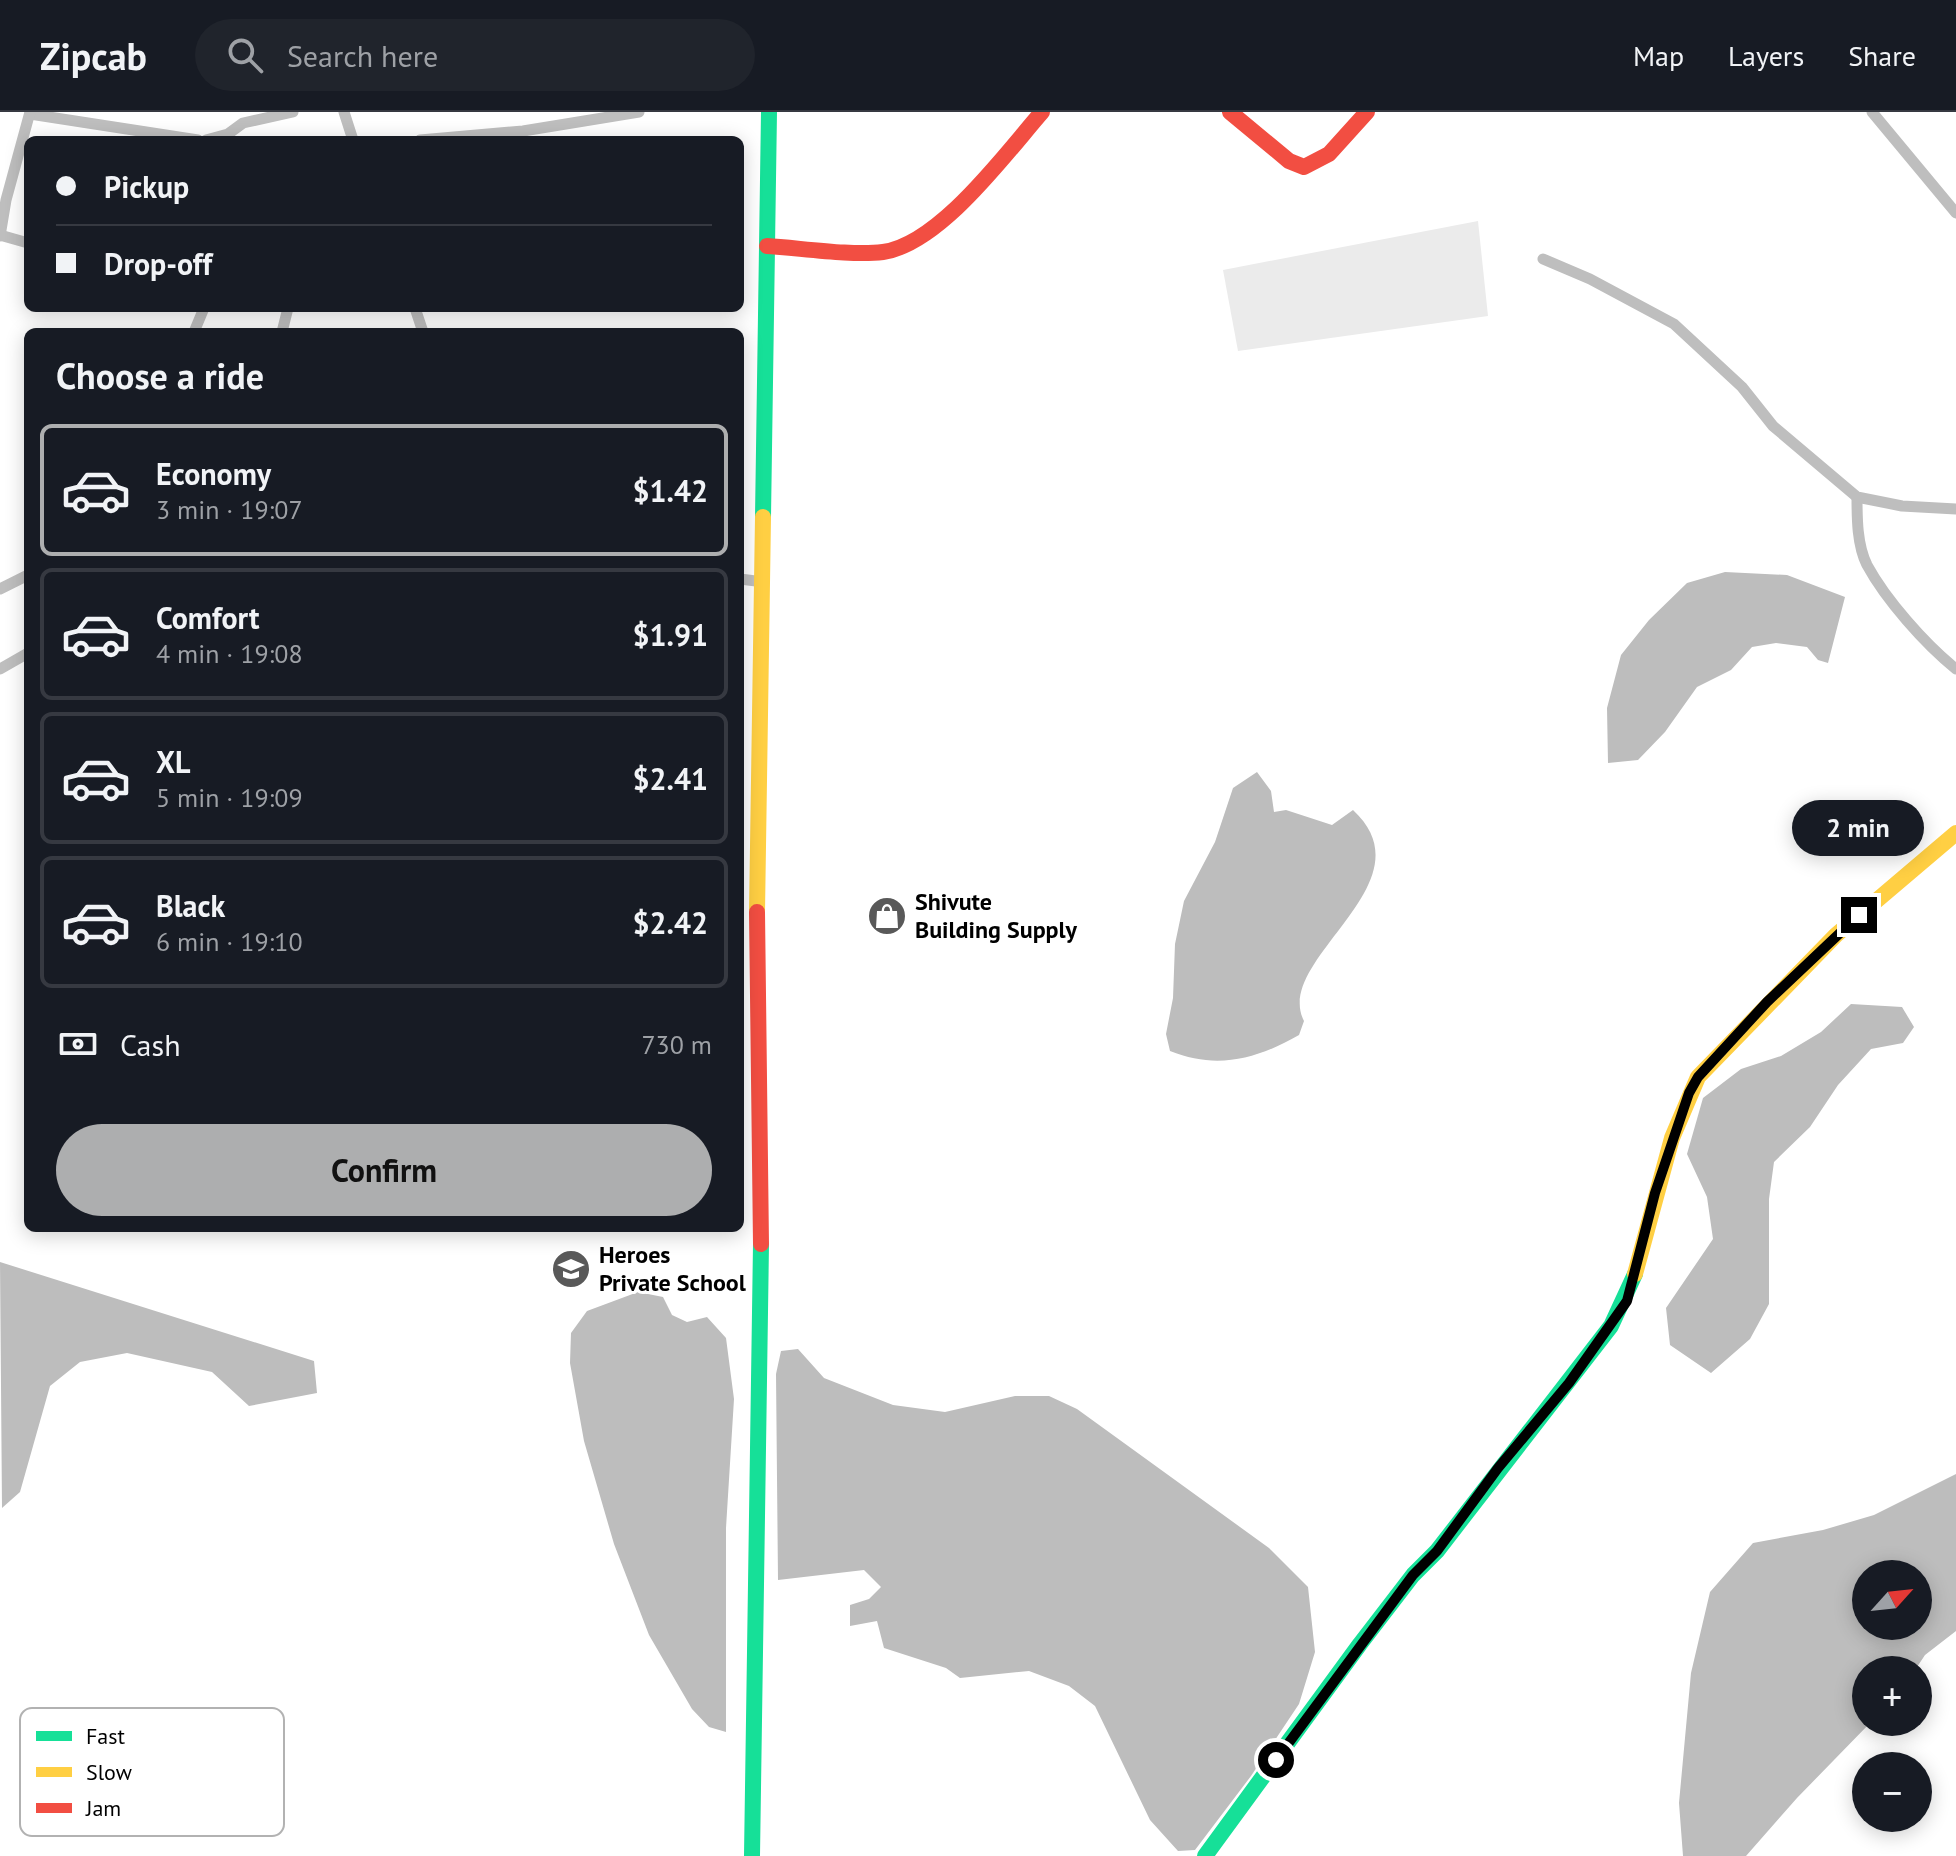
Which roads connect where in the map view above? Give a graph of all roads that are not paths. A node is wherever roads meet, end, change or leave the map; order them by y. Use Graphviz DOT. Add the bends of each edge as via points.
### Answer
graph roads {
  1 [pos="293,112"];
  2 [pos="344,112"];
  3 [pos="639,112"];
  4 [pos="769,112"];
  5 [pos="1042,112"];
  6 [pos="1230,112"];
  7 [pos="1367,112"];
  8 [pos="1872,112"];
  9 [pos="30,113"];
  10 [pos="243,117"];
  11 [pos="173,136"];
  12 [pos="221,136"];
  13 [pos="352,136"];
  14 [pos="466,136"];
  15 [pos="1956,213"];
  16 [pos="0,236"];
  17 [pos="24,242"];
  18 [pos="767,246"];
  19 [pos="1543,259"];
  20 [pos="1857,497"];
  21 [pos="1956,509"];
  22 [pos="24,577"];
  23 [pos="744,580"];
  24 [pos="764,582"];
  25 [pos="0,589"];
  26 [pos="24,655"];
  27 [pos="0,669"];
  28 [pos="1956,669"];
  29 [pos="1956,833"];
  30 [pos="752,1856"];
  31 [pos="1205,1856"];
  1 -- 10 [label="street"];
  2 -- 13 [label="street"];
  3 -- 14 [label="street"];
  4 -- 18 [label="street"];
  5 -- 18 [label="street" via="938,225 902,248 884,252"];
  6 -- 7 [label="street" via="1289,161 1304,167 1329,154"];
  8 -- 15 [label="street"];
  9 -- 11 [label="street"];
  9 -- 16 [label="street"];
  10 -- 12 [label="street"];
  16 -- 17 [label="street"];
  18 -- 24 [label="street"];
  19 -- 20 [label="street" via="1674,324 1742,387 1773,426"];
  20 -- 21 [label="street"];
  20 -- 28 [label="street" via="1866,563 1911,624"];
  22 -- 25 [label="street"];
  23 -- 24 [label="street"];
  24 -- 30 [label="street"];
  26 -- 27 [label="street"];
  29 -- 31 [label="street" via="1836,935 1698,1077 1655,1193 1627,1301 1360,1644"];
}
